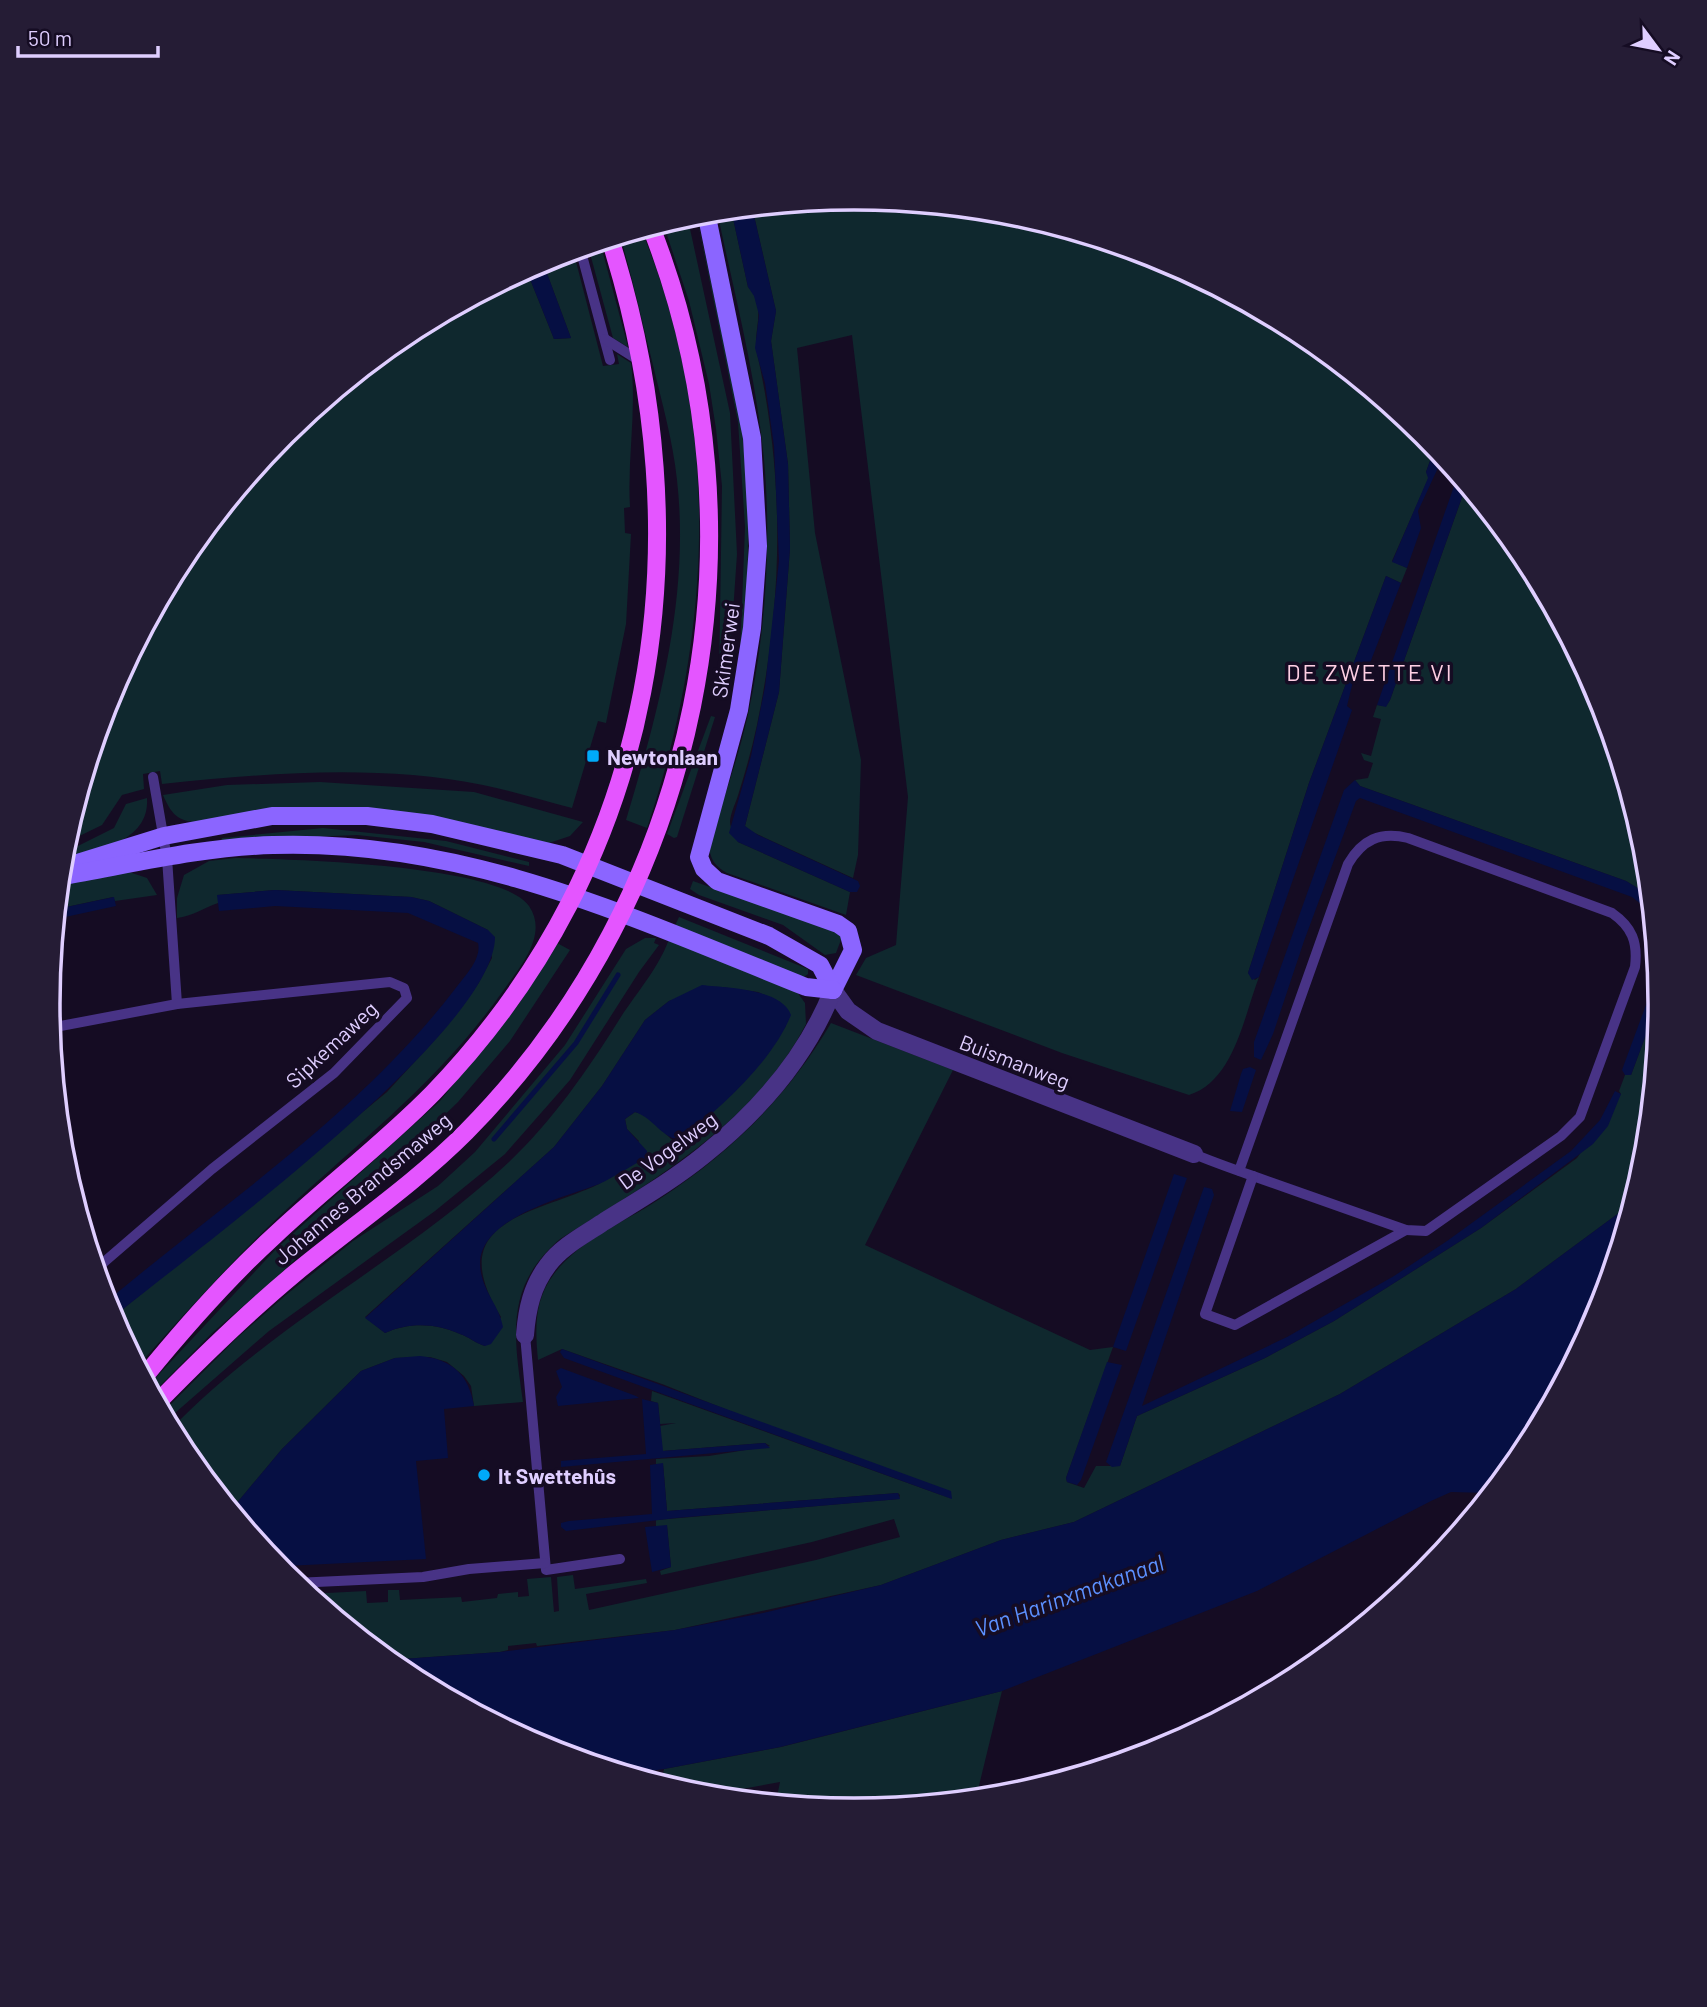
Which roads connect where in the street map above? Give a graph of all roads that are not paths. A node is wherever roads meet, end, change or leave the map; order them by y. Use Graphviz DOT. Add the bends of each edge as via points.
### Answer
graph roads {
  1 [pos="708,223"];
  2 [pos="654,236"];
  3 [pos="612,248"];
  4 [pos="583,258"];
  5 [pos="605,339"];
  6 [pos="610,360"];
  7 [pos="641,361"];
  8 [pos="153,777"];
  9 [pos="164,836"];
  10 [pos="167,858"];
  11 [pos="587,864"];
  12 [pos="72,865"];
  13 [pos="70,875"];
  14 [pos="635,884"];
  15 [pos="572,894"];
  16 [pos="621,913"];
  17 [pos="834,990"];
  18 [pos="177,1004"];
  19 [pos="60,1026"];
  20 [pos="1194,1154"];
  21 [pos="1239,1171"];
  22 [pos="1254,1176"];
  23 [pos="1406,1230"];
  24 [pos="103,1263"];
  25 [pos="525,1335"];
  26 [pos="150,1371"];
  27 [pos="164,1396"];
  28 [pos="620,1559"];
  29 [pos="545,1563"];
  30 [pos="311,1582"];
  1 -- 17 [label="street, Skimerwei" via="752,439 758,546 739,710 699,856 704,869 717,881 848,931 853,950"];
  2 -- 14 [label="main road, Johannes Brandsmaweg" via="695,370 709,477 711,562 702,661 680,758"];
  3 -- 7 [label="main road, Johannes Brandsmaweg"];
  4 -- 5 [label="lane"];
  5 -- 6 [label="lane"];
  5 -- 7 [label="lane"];
  7 -- 11 [label="main road, Johannes Brandsmaweg" via="656,463 656,602 630,746"];
  8 -- 9 [label="lane"];
  9 -- 10 [label="lane"];
  9 -- 11 [label="street" via="272,816 367,816 473,831"];
  9 -- 12 [label="street"];
  10 -- 13 [label="street"];
  10 -- 15 [label="street" via="245,846 360,848 464,863"];
  10 -- 18 [label="lane"];
  11 -- 14 [label="street, Buismanweg"];
  11 -- 15 [label="main road, Johannes Brandsmaweg"];
  14 -- 16 [label="main road, Johannes Brandsmaweg"];
  14 -- 17 [label="street, Buismanweg" via="804,954 820,965"];
  15 -- 16 [label="street"];
  15 -- 26 [label="main road, Johannes Brandsmaweg" via="514,994 433,1093 273,1236"];
  16 -- 17 [label="street" via="806,987"];
  16 -- 27 [label="main road, Johannes Brandsmaweg" via="547,1035 467,1131 250,1312"];
  17 -- 20 [label="street, Buismanweg" via="848,1011 877,1031"];
  17 -- 25 [label="street, De Vogelweg" via="819,1024 788,1071 728,1136 549,1263 534,1287"];
  18 -- 19 [label="lane, Sipkemaweg"];
  18 -- 24 [label="lane, Sipkemaweg" via="390,982 404,988 407,998 334,1073"];
  20 -- 21 [label="lane"];
  21 -- 22 [label="lane"];
  21 -- 23 [label="lane" via="1348,864 1367,841 1388,835 1408,838 1612,913 1631,930 1636,943 1634,967 1580,1117 1561,1136 1434,1226 1418,1233"];
  22 -- 23 [label="lane"];
  22 -- 23 [label="lane" via="1205,1314 1236,1325"];
  25 -- 29 [label="lane"];
  28 -- 29 [label="lane" via="546,1570"];
  29 -- 30 [label="lane" via="423,1577"];
}
